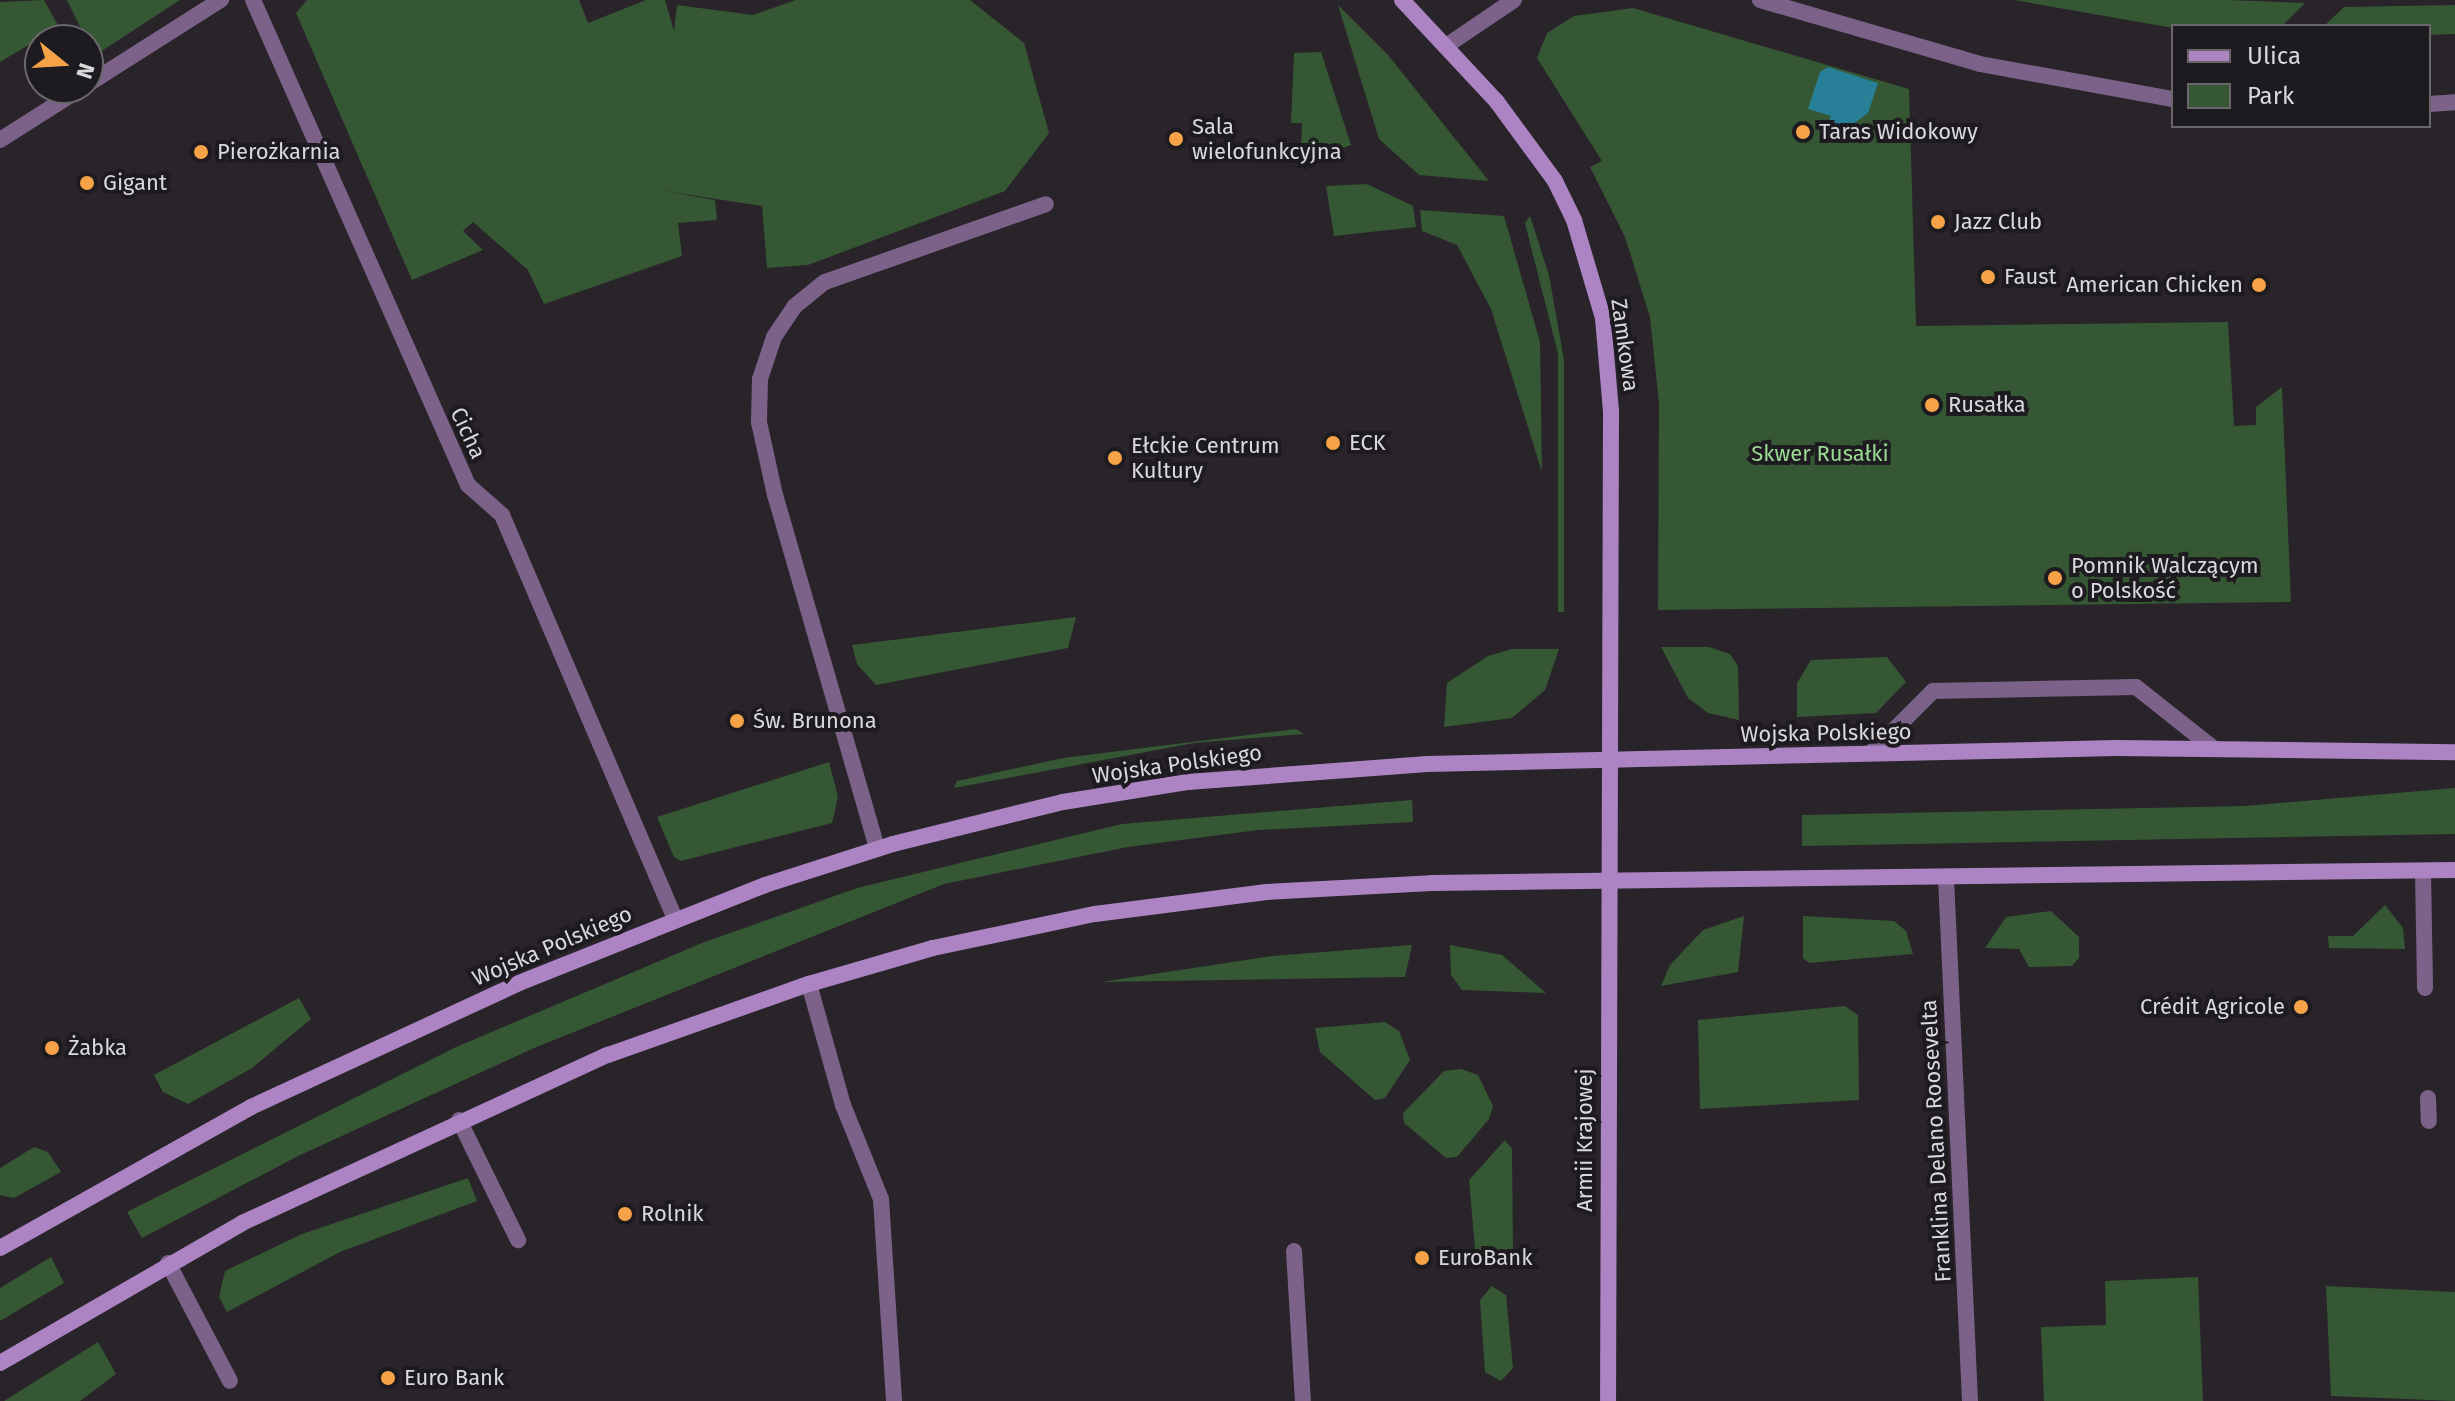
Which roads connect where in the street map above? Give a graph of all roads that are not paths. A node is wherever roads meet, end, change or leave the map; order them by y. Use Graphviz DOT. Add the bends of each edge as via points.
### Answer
graph roads {
  1 [pos="221,0"];
  2 [pos="253,0"];
  3 [pos="1402,0"];
  4 [pos="1514,0"];
  5 [pos="1760,0"];
  6 [pos="1446,46"];
  7 [pos="2171,99"];
  8 [pos="2455,102"];
  9 [pos="2431,104"];
  10 [pos="0,140"];
  11 [pos="1046,204"];
  12 [pos="2213,748"];
  13 [pos="2455,752"];
  14 [pos="1871,753"];
  15 [pos="1609,760"];
  16 [pos="877,848"];
  17 [pos="2455,870"];
  18 [pos="2423,871"];
  19 [pos="1946,878"];
  20 [pos="1608,879"];
  21 [pos="675,919"];
  22 [pos="809,984"];
  23 [pos="2425,988"];
  24 [pos="2428,1098"];
  25 [pos="459,1120"];
  26 [pos="2429,1121"];
  27 [pos="518,1240"];
  28 [pos="0,1248"];
  29 [pos="1294,1251"];
  30 [pos="168,1263"];
  31 [pos="0,1363"];
  32 [pos="230,1381"];
  33 [pos="894,1401"];
  34 [pos="1303,1401"];
  35 [pos="1608,1401"];
  36 [pos="1970,1401"];
  1 -- 10 [label="street"];
  2 -- 21 [label="street, Cicha" via="468,485 502,515"];
  3 -- 6 [label="street, Zamkowa"];
  4 -- 6 [label="street"];
  5 -- 7 [label="street" via="2006,70"];
  6 -- 15 [label="street, Zamkowa" via="1497,102 1555,181 1574,220 1603,318 1611,411"];
  8 -- 9 [label="street"];
  11 -- 16 [label="street" via="825,282 795,306 774,337 760,379 759,422 775,495"];
  12 -- 13 [label="street, Wojska Polskiego"];
  12 -- 14 [label="street, Wojska Polskiego"];
  12 -- 14 [label="street" via="2136,687 1933,691"];
  14 -- 15 [label="street, Wojska Polskiego"];
  15 -- 16 [label="street, Wojska Polskiego" via="1298,771 1188,782 1063,802"];
  15 -- 20 [label="street, Zamkowa"];
  16 -- 21 [label="street, Wojska Polskiego"];
  17 -- 18 [label="street"];
  18 -- 19 [label="street"];
  18 -- 23 [label="street"];
  19 -- 20 [label="street"];
  19 -- 36 [label="street, Franklina Delano Roosevelta"];
  20 -- 22 [label="street" via="1267,892 1095,914 933,948"];
  20 -- 35 [label="street, Armii Krajowej"];
  21 -- 28 [label="street, Wojska Polskiego" via="452,1013 251,1107"];
  22 -- 25 [label="street" via="608,1055"];
  22 -- 33 [label="street" via="843,1105 881,1199"];
  24 -- 26 [label="street"];
  25 -- 27 [label="street"];
  25 -- 30 [label="street"];
  29 -- 34 [label="street"];
  30 -- 31 [label="street"];
  30 -- 32 [label="street"];
}
